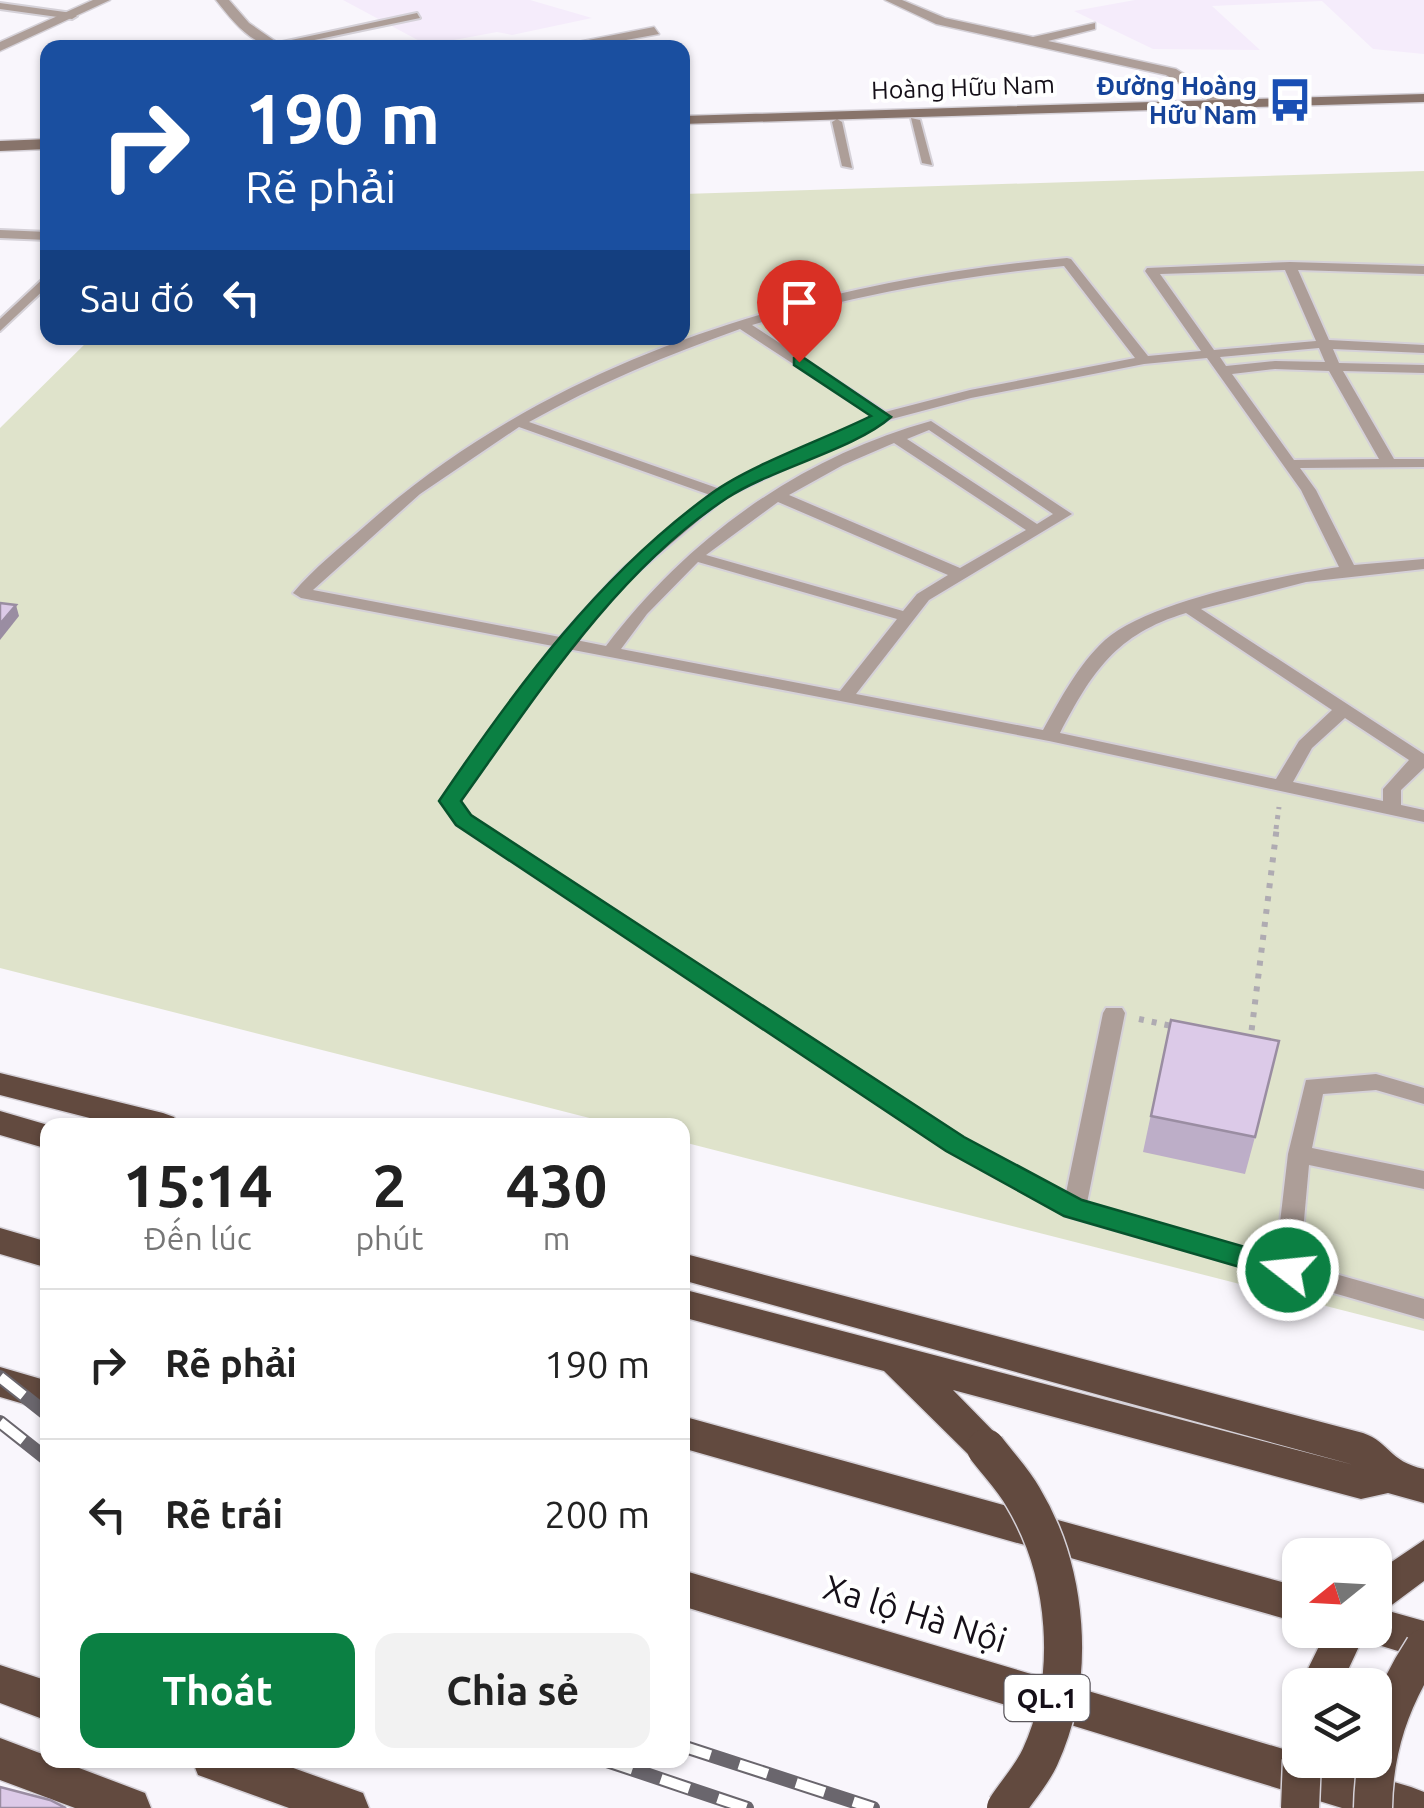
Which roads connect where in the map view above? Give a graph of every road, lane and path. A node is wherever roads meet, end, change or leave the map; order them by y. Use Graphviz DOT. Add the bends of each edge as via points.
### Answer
graph roads {
  1 [pos="104,0"];
  2 [pos="222,0"];
  3 [pos="891,0"];
  4 [pos="0,6"];
  5 [pos="72,16"];
  6 [pos="417,16"];
  7 [pos="1090,26"];
  8 [pos="654,30"];
  9 [pos="262,40"];
  10 [pos="299,40"];
  11 [pos="599,40"];
  12 [pos="1028,42"];
  13 [pos="0,47"];
  14 [pos="1424,98"];
  15 [pos="1424,106"];
  16 [pos="1227,108"];
  17 [pos="916,120"];
  18 [pos="837,122"];
  19 [pos="690,123"];
  20 [pos="690,123"];
  21 [pos="40,136"];
  22 [pos="0,137"];
  23 [pos="40,144"];
  24 [pos="0,146"];
  25 [pos="928,163"];
  26 [pos="848,166"];
  27 [pos="0,234"];
  28 [pos="40,236"];
  29 [pos="1290,266"];
  30 [pos="1424,270"];
  31 [pos="40,286"];
  32 [pos="742,324"];
  33 [pos="0,327"];
  34 [pos="690,344"];
  35 [pos="1323,344"];
  36 [pos="688,345"];
  37 [pos="1424,349"];
  38 [pos="1208,352"];
  39 [pos="1144,360"];
  40 [pos="1333,365"];
  41 [pos="1424,369"];
  42 [pos="1222,370"];
  43 [pos="883,417"];
  44 [pos="518,422"];
  45 [pos="894,438"];
  46 [pos="1389,463"];
  47 [pos="1289,464"];
  48 [pos="1424,464"];
  49 [pos="721,494"];
  50 [pos="776,495"];
  51 [pos="1036,530"];
  52 [pos="694,556"];
  53 [pos="1424,564"];
  54 [pos="1348,568"];
  55 [pos="957,573"];
  56 [pos="1188,607"];
  57 [pos="907,617"];
  58 [pos="566,642"];
  59 [pos="611,652"];
  60 [pos="844,698"];
  61 [pos="1344,709"];
  62 [pos="1049,736"];
  63 [pos="1422,761"];
  64 [pos="1281,786"];
  65 [pos="1392,810"];
  66 [pos="1424,816"];
  67 [pos="1114,1013"];
  68 [pos="1192,1031"];
  69 [pos="1230,1040"];
  70 [pos="0,1084"];
  71 [pos="1424,1096"];
  72 [pos="135,1118"];
  73 [pos="0,1123"];
  74 [pos="40,1135"];
  75 [pos="1300,1154"];
  76 [pos="1424,1180"];
  77 [pos="1074,1208"];
  78 [pos="0,1241"];
  79 [pos="40,1252"];
  80 [pos="690,1268"];
  81 [pos="1288,1270"];
  82 [pos="690,1305"];
  83 [pos="1424,1309"];
  84 [pos="892,1362"];
  85 [pos="0,1382"];
  86 [pos="40,1394"];
  87 [pos="690,1434"];
  88 [pos="1388,1477"];
  89 [pos="1424,1486"];
  90 [pos="1424,1558"];
  91 [pos="1392,1583"];
  92 [pos="690,1590"];
  93 [pos="1282,1601"];
  94 [pos="1392,1632"];
  95 [pos="1424,1644"];
  96 [pos="0,1684"];
  97 [pos="40,1698"];
  98 [pos="0,1759"];
  99 [pos="236,1768"];
  100 [pos="1301,1778"];
  101 [pos="130,1808"];
  102 [pos="348,1808"];
  103 [pos="1006,1808"];
  104 [pos="1300,1808"];
  105 [pos="1373,1808"];
  106 [pos="1410,1808"];
  1 -- 5 [label="street"];
  2 -- 9 [label="street"];
  3 -- 12 [label="street" via="941,22"];
  4 -- 5 [label="lane"];
  5 -- 13 [label="street"];
  6 -- 10 [label="lane"];
  7 -- 12 [label="street"];
  8 -- 11 [label="street"];
  12 -- 16 [label="street" via="1181,68"];
  14 -- 16 [label="main road, Hoàng Hữu Nam"];
  15 -- 16 [label="main road, Hoàng Hữu Nam"];
  16 -- 17 [label="main road, Hoàng Hữu Nam"];
  16 -- 19 [label="main road, Hoàng Hữu Nam"];
  17 -- 18 [label="main road, Hoàng Hữu Nam"];
  17 -- 25 [label="lane"];
  18 -- 20 [label="main road, Hoàng Hữu Nam"];
  18 -- 26 [label="lane"];
  21 -- 22 [label="main road"];
  23 -- 24 [label="main road"];
  27 -- 28 [label="lane"];
  29 -- 30 [label="lane"];
  29 -- 35 [label="lane"];
  29 -- 38 [label="lane" via="1151,271"];
  31 -- 33 [label="lane"];
  32 -- 34 [label="lane"];
  32 -- 39 [label="lane" via="898,286 1067,262"];
  32 -- 43 [label="lane"];
  35 -- 37 [label="lane"];
  35 -- 38 [label="lane"];
  35 -- 40 [label="lane"];
  36 -- 44 [label="lane"];
  38 -- 39 [label="lane"];
  38 -- 42 [label="lane"];
  39 -- 43 [label="lane"];
  40 -- 41 [label="lane"];
  40 -- 42 [label="lane"];
  40 -- 46 [label="lane"];
  42 -- 47 [label="lane"];
  43 -- 49 [label="lane"];
  44 -- 49 [label="lane"];
  44 -- 58 [label="lane" via="432,477 301,594"];
  45 -- 50 [label="lane"];
  45 -- 51 [label="lane"];
  45 -- 51 [label="lane" via="932,425 1064,514"];
  46 -- 47 [label="lane"];
  46 -- 48 [label="lane"];
  47 -- 54 [label="lane"];
  49 -- 58 [label="lane" via="624,575"];
  50 -- 52 [label="lane"];
  50 -- 55 [label="lane"];
  51 -- 55 [label="lane"];
  52 -- 57 [label="lane"];
  52 -- 59 [label="lane"];
  53 -- 54 [label="lane"];
  54 -- 56 [label="lane" via="1258,584"];
  55 -- 57 [label="lane" via="923,596"];
  56 -- 61 [label="lane"];
  56 -- 62 [label="lane" via="1123,633 1082,674"];
  57 -- 60 [label="lane"];
  58 -- 59 [label="lane"];
  58 -- 77 [label="lane" via="450,801 463,820 955,1144"];
  59 -- 60 [label="lane"];
  60 -- 62 [label="lane"];
  61 -- 63 [label="lane"];
  61 -- 64 [label="lane" via="1305,745"];
  62 -- 64 [label="lane"];
  63 -- 65 [label="lane" via="1392,789"];
  64 -- 65 [label="lane"];
  64 -- 69 [label="path" via="1250,1044"];
  65 -- 66 [label="lane"];
  67 -- 68 [label="path"];
  67 -- 77 [label="lane"];
  70 -- 72 [label="highway"];
  71 -- 75 [label="lane" via="1376,1082 1314,1086"];
  73 -- 74 [label="highway"];
  75 -- 76 [label="lane"];
  75 -- 81 [label="lane"];
  77 -- 81 [label="lane"];
  78 -- 79 [label="highway"];
  80 -- 88 [label="highway" via="1363,1449"];
  81 -- 83 [label="lane"];
  82 -- 84 [label="highway"];
  84 -- 88 [label="highway" via="1361,1482"];
  84 -- 103 [label="highway, bridge" via="986,1448 1026,1501 1052,1562 1062,1630 1061,1688 1040,1756"];
  85 -- 86 [label="highway"];
  87 -- 93 [label="highway"];
  88 -- 89 [label="highway"];
  90 -- 91 [label="highway"];
  92 -- 106 [label="highway, Xa lộ Hà Nội / QL.1"];
  94 -- 95 [label="highway"];
  95 -- 105 [label="highway, bridge" via="1383,1724"];
  96 -- 97 [label="highway"];
  98 -- 101 [label="highway"];
  99 -- 102 [label="highway"];
  100 -- 104 [label="highway, bridge"];
}
